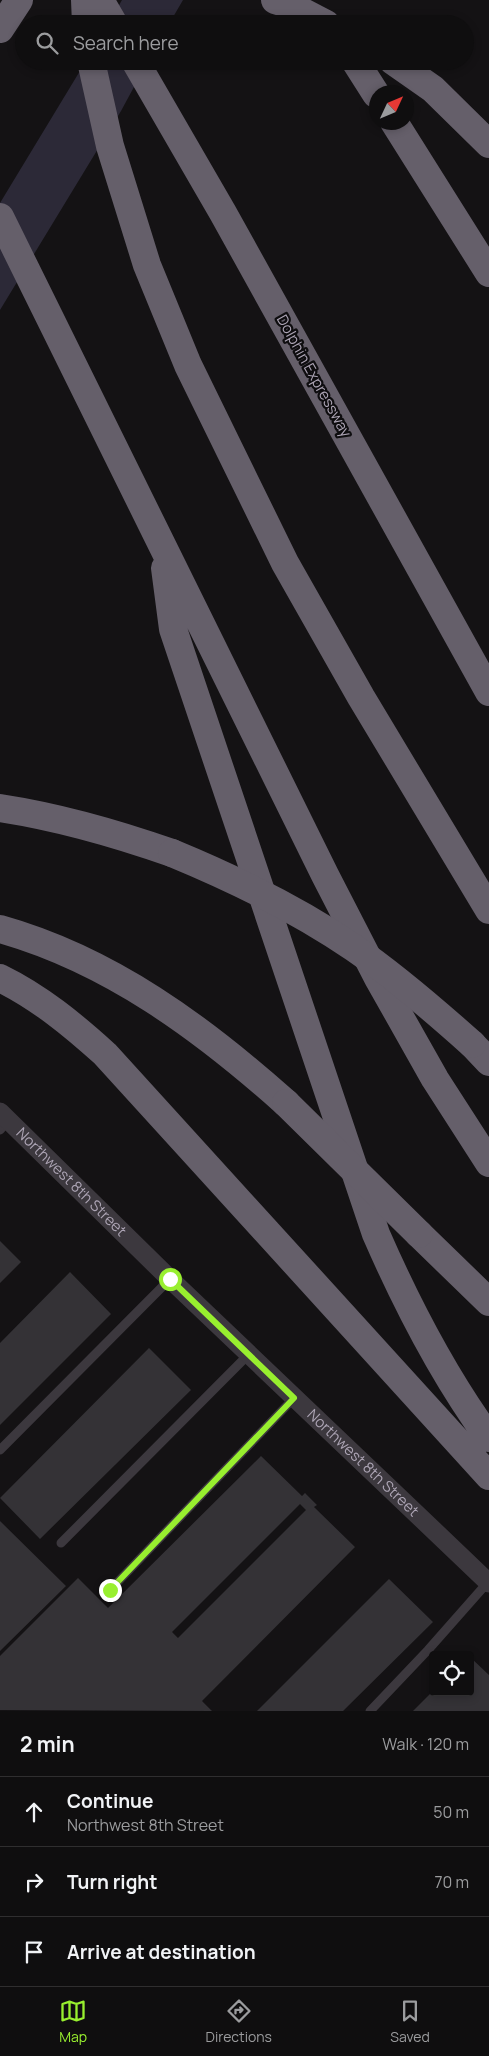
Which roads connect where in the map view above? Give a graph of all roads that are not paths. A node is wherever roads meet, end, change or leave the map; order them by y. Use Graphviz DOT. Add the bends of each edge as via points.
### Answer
graph roads {
  1 [pos="19,0"];
  2 [pos="85,0"];
  3 [pos="100,0"];
  4 [pos="275,0"];
  5 [pos="315,0"];
  6 [pos="86,15"];
  7 [pos="109,15"];
  8 [pos="309,15"];
  9 [pos="325,15"];
  10 [pos="0,29"];
  11 [pos="93,70"];
  12 [pos="140,70"];
  13 [pos="361,70"];
  14 [pos="406,70"];
  15 [pos="370,85"];
  16 [pos="399,130"];
  17 [pos="489,144"];
  18 [pos="0,217"];
  19 [pos="489,273"];
  20 [pos="162,546"];
  21 [pos="489,692"];
  22 [pos="0,808"];
  23 [pos="489,910"];
  24 [pos="0,929"];
  25 [pos="0,978"];
  26 [pos="480,1053"];
  27 [pos="3,1121"];
  28 [pos="489,1163"];
  29 [pos="170,1279"];
  30 [pos="489,1302"];
  31 [pos="249,1354"];
  32 [pos="294,1398"];
  33 [pos="489,1438"];
  34 [pos="0,1450"];
  35 [pos="489,1476"];
  36 [pos="61,1543"];
  37 [pos="488,1583"];
  38 [pos="110,1590"];
  39 [pos="370,1711"];
  1 -- 10 [label="highway"];
  2 -- 6 [label="highway"];
  3 -- 7 [label="highway"];
  4 -- 8 [label="highway"];
  5 -- 9 [label="highway"];
  11 -- 23 [label="highway" via="110,146 146,265 188,365 285,563 360,697"];
  12 -- 21 [label="highway, Dolphin Expressway"];
  13 -- 15 [label="highway"];
  14 -- 17 [label="highway" via="433,89"];
  16 -- 19 [label="highway"];
  18 -- 20 [label="highway"];
  20 -- 28 [label="highway" via="378,978 435,1079"];
  20 -- 33 [label="highway" via="173,629 376,1234 433,1350"];
  22 -- 26 [label="highway, bridge" via="85,825 172,853 290,908 346,943 418,996"];
  24 -- 30 [label="highway, bridge" via="56,948 136,988 209,1039 286,1103"];
  25 -- 35 [label="highway" via="69,1022 105,1054"];
  27 -- 29 [label="street, Northwest 8th Street"];
  29 -- 31 [label="street, Northwest 8th Street"];
  29 -- 34 [label="lane"];
  31 -- 32 [label="street, Northwest 8th Street"];
  31 -- 36 [label="lane"];
  32 -- 37 [label="street, Northwest 8th Street"];
  32 -- 38 [label="lane"];
  37 -- 39 [label="lane"];
}
